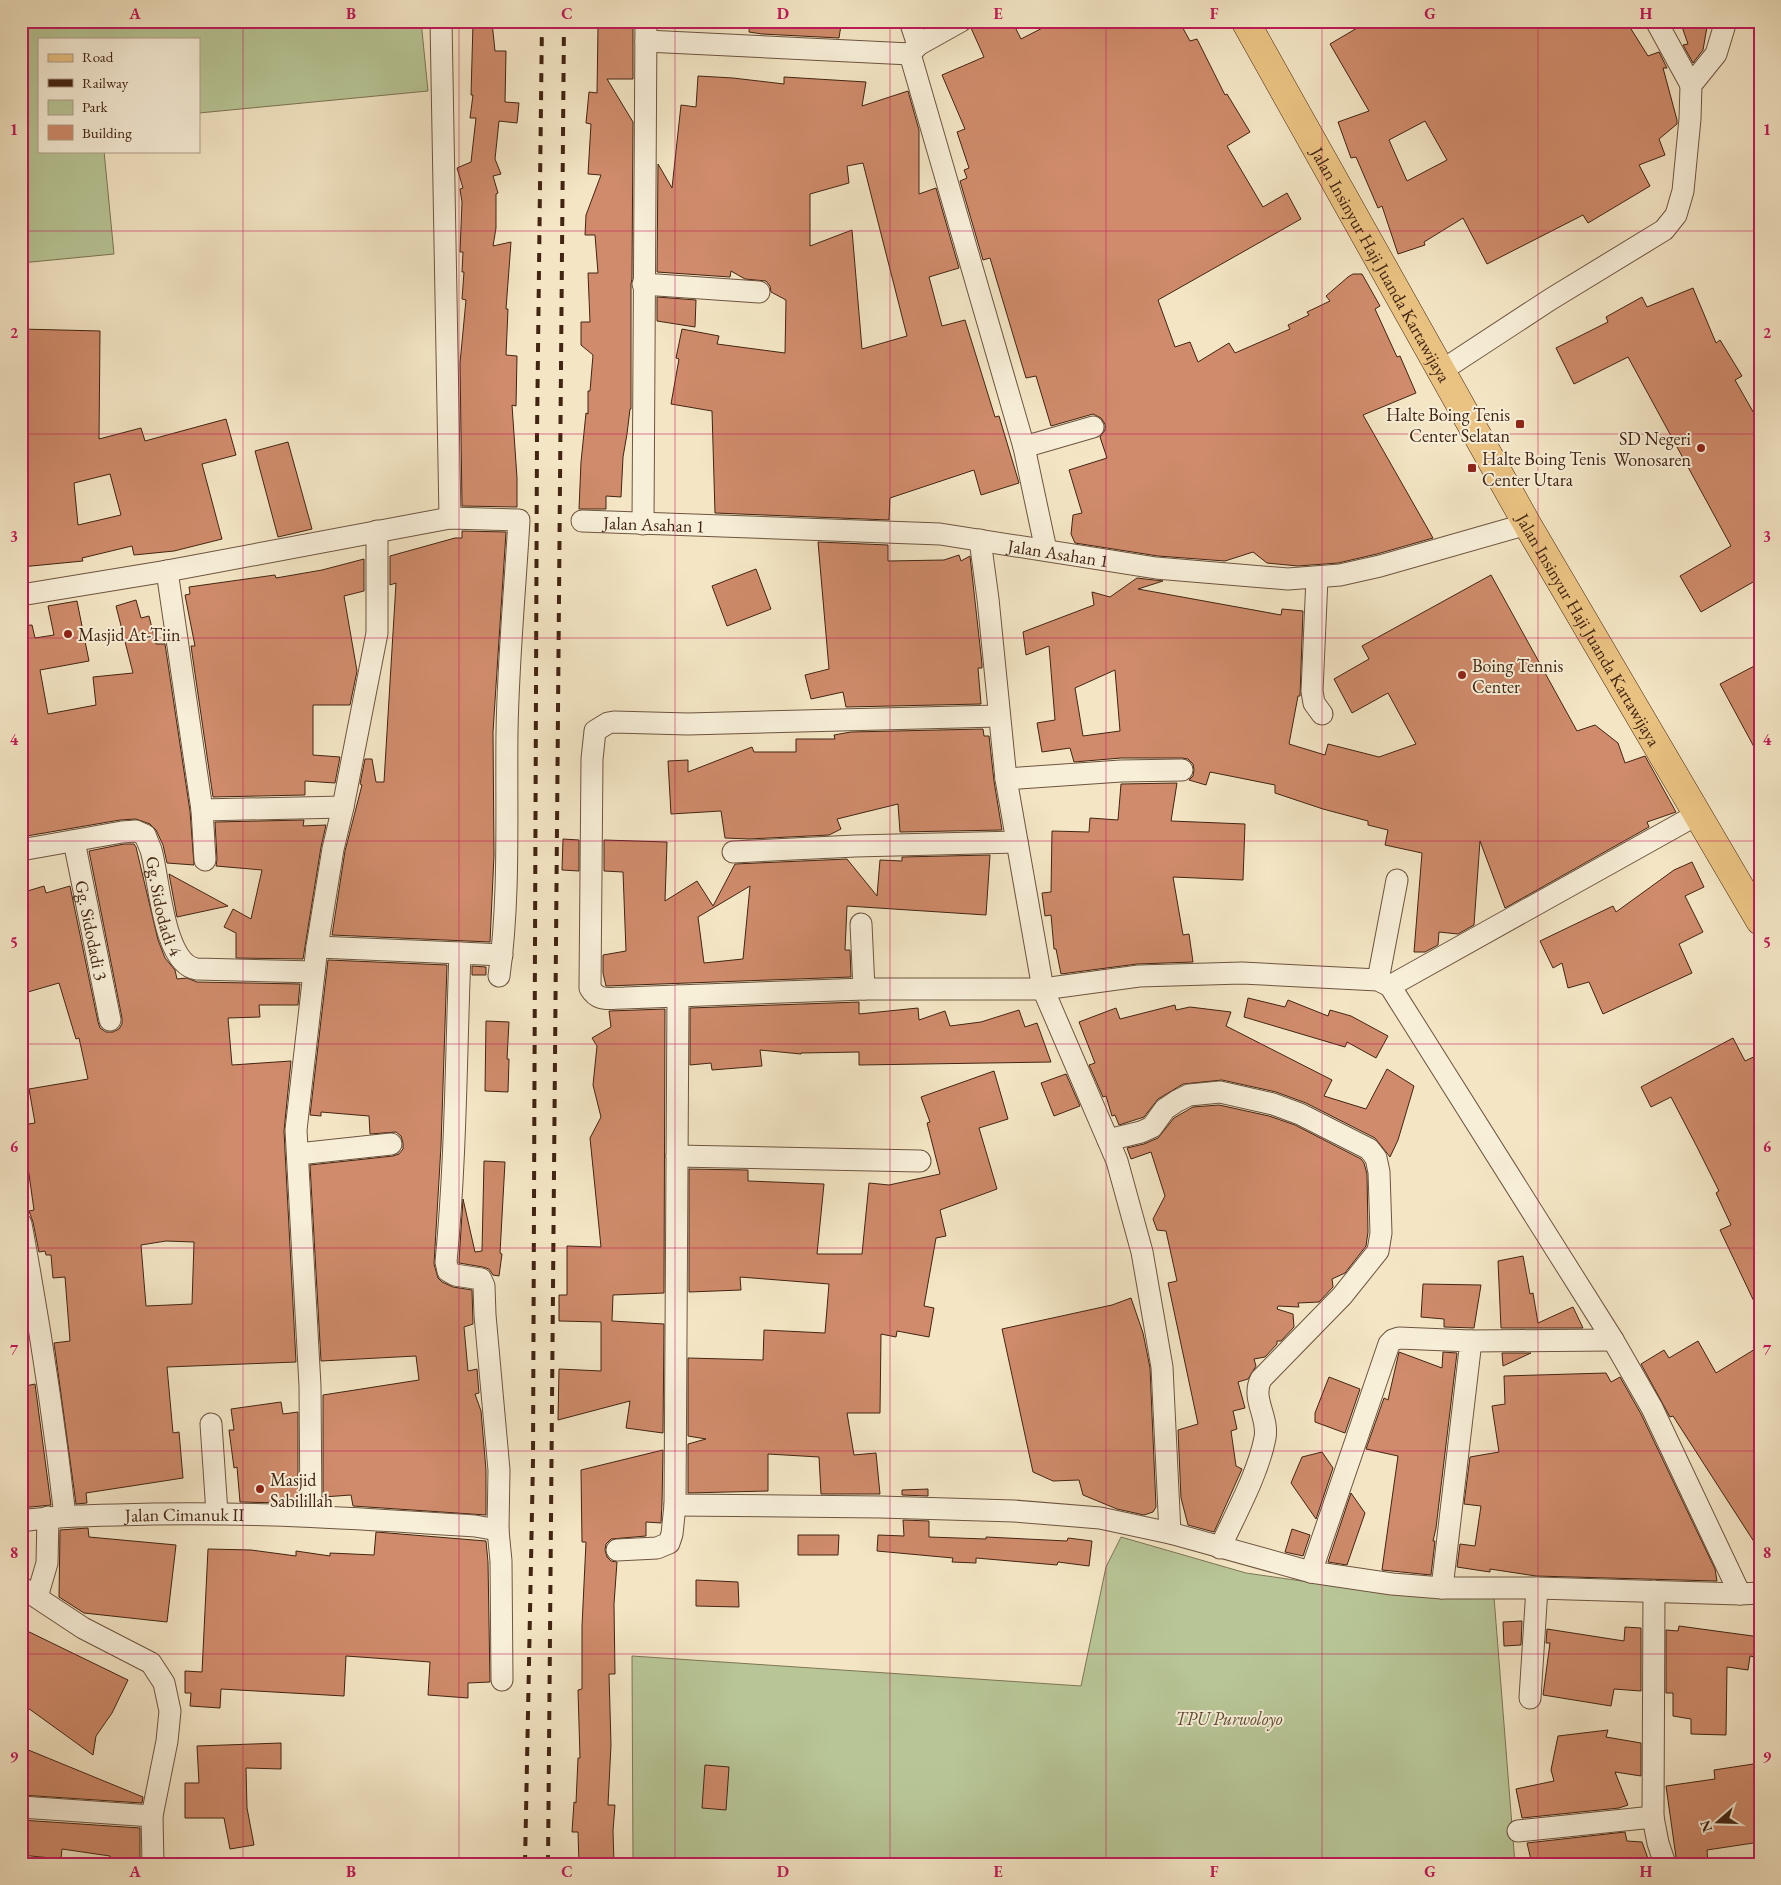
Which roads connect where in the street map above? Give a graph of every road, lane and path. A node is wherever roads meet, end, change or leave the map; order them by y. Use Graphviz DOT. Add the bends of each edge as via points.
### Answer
graph roads {
  1 [pos="441,21"];
  2 [pos="910,21"];
  3 [pos="961,21"];
  4 [pos="1245,21"];
  5 [pos="1656,21"];
  6 [pos="1726,21"];
  7 [pos="646,31"];
  8 [pos="914,49"];
  9 [pos="1691,84"];
  10 [pos="644,284"];
  11 [pos="759,292"];
  12 [pos="1441,371"];
  13 [pos="1093,427"];
  14 [pos="1024,447"];
  15 [pos="450,518"];
  16 [pos="582,521"];
  17 [pos="643,524"];
  18 [pos="1527,524"];
  19 [pos="377,531"];
  20 [pos="980,540"];
  21 [pos="1046,550"];
  22 [pos="167,571"];
  23 [pos="1317,578"];
  24 [pos="21,595"];
  25 [pos="1322,714"];
  26 [pos="998,716"];
  27 [pos="1182,770"];
  28 [pos="1006,779"];
  29 [pos="343,807"];
  30 [pos="202,810"];
  31 [pos="1698,814"];
  32 [pos="74,841"];
  33 [pos="1017,842"];
  34 [pos="21,850"];
  35 [pos="733,852"];
  36 [pos="205,860"];
  37 [pos="1397,880"];
  38 [pos="1760,921"];
  39 [pos="861,924"];
  40 [pos="317,947"];
  41 [pos="460,954"];
  42 [pos="314,972"];
  43 [pos="1384,983"];
  44 [pos="864,989"];
  45 [pos="1043,989"];
  46 [pos="678,996"];
  47 [pos="110,1020"];
  48 [pos="1108,1140"];
  49 [pos="391,1144"];
  50 [pos="298,1154"];
  51 [pos="677,1156"];
  52 [pos="920,1161"];
  53 [pos="21,1224"];
  54 [pos="27,1287"];
  55 [pos="1471,1340"];
  56 [pos="1613,1340"];
  57 [pos="210,1424"];
  58 [pos="675,1505"];
  59 [pos="217,1513"];
  60 [pos="311,1515"];
  61 [pos="57,1516"];
  62 [pos="21,1521"];
  63 [pos="498,1530"];
  64 [pos="1170,1534"];
  65 [pos="1220,1548"];
  66 [pos="617,1550"];
  67 [pos="1311,1572"];
  68 [pos="1442,1588"];
  69 [pos="1537,1588"];
  70 [pos="1654,1591"];
  71 [pos="29,1592"];
  72 [pos="1750,1594"];
  73 [pos="502,1680"];
  74 [pos="1530,1698"];
  75 [pos="21,1807"];
  76 [pos="152,1816"];
  77 [pos="1653,1817"];
  78 [pos="1518,1831"];
  79 [pos="153,1864"];
  80 [pos="1665,1864"];
  1 -- 15 [label="street"];
  2 -- 8 [label="street"];
  3 -- 8 [label="street"];
  4 -- 12 [label="main road, Jalan Insinyur Haji Juanda Kartawijaya"];
  5 -- 9 [label="street"];
  6 -- 9 [label="street" via="1716,54"];
  7 -- 8 [label="street"];
  7 -- 10 [label="street"];
  8 -- 14 [label="street"];
  9 -- 12 [label="street" via="1683,191 1676,215 1664,230"];
  10 -- 11 [label="street"];
  10 -- 17 [label="street"];
  12 -- 18 [label="main road, Jalan Insinyur Haji Juanda Kartawijaya"];
  13 -- 14 [label="street"];
  14 -- 21 [label="street"];
  15 -- 19 [label="street"];
  15 -- 41 [label="street" via="519,520 507,729 501,966"];
  16 -- 17 [label="street, Jalan Asahan 1"];
  17 -- 20 [label="street, Jalan Asahan 1" via="940,534"];
  18 -- 23 [label="street, Jalan Asahan 1" via="1396,562"];
  18 -- 31 [label="main road, Jalan Insinyur Haji Juanda Kartawijaya"];
  19 -- 22 [label="street"];
  19 -- 29 [label="street" via="376,633"];
  20 -- 21 [label="street, Jalan Asahan 1"];
  20 -- 26 [label="street"];
  21 -- 23 [label="street, Jalan Asahan 1" via="1166,569 1264,578"];
  22 -- 24 [label="street"];
  22 -- 30 [label="street"];
  23 -- 25 [label="street" via="1312,691 1314,703"];
  26 -- 28 [label="street"];
  26 -- 46 [label="street" via="698,724 614,722 597,729 592,759 590,988 600,998"];
  27 -- 28 [label="street"];
  28 -- 33 [label="street"];
  29 -- 30 [label="street"];
  29 -- 40 [label="street"];
  30 -- 36 [label="street"];
  31 -- 38 [label="main road, Jalan Insinyur Haji Juanda Kartawijaya"];
  31 -- 43 [label="street"];
  32 -- 34 [label="street"];
  32 -- 42 [label="street, Gg. Sidodadi 4" via="122,832 136,831 145,835 168,933 175,951 192,969"];
  32 -- 47 [label="street, Gg. Sidodadi 3"];
  33 -- 35 [label="street"];
  33 -- 45 [label="street"];
  37 -- 43 [label="street"];
  39 -- 44 [label="street"];
  40 -- 41 [label="street"];
  40 -- 42 [label="street"];
  41 -- 63 [label="street" via="456,1126 446,1262 448,1271 481,1279 484,1286 499,1470"];
  42 -- 50 [label="street" via="297,1115"];
  43 -- 45 [label="street" via="1242,973 1139,976"];
  43 -- 56 [label="street"];
  44 -- 45 [label="street"];
  44 -- 46 [label="street"];
  45 -- 48 [label="street"];
  46 -- 51 [label="street"];
  48 -- 64 [label="street" via="1117,1161 1142,1252 1162,1367"];
  48 -- 65 [label="street" via="1152,1128 1165,1109 1189,1095 1220,1092 1300,1114 1369,1149 1376,1158 1381,1233 1378,1251 1342,1296 1258,1386 1257,1397 1265,1421 1264,1441"];
  49 -- 50 [label="street"];
  50 -- 60 [label="street" via="310,1386"];
  51 -- 52 [label="street"];
  51 -- 58 [label="street"];
  53 -- 54 [label="street"];
  54 -- 61 [label="street" via="57,1446"];
  55 -- 56 [label="street"];
  55 -- 67 [label="street" via="1399,1338 1389,1344"];
  55 -- 68 [label="street"];
  56 -- 72 [label="street"];
  57 -- 59 [label="street"];
  58 -- 64 [label="street" via="1014,1511 1100,1518"];
  58 -- 66 [label="street" via="669,1543 657,1548"];
  59 -- 60 [label="street, Jalan Cimanuk II"];
  59 -- 61 [label="street, Jalan Cimanuk II"];
  60 -- 63 [label="street, Jalan Cimanuk II"];
  61 -- 62 [label="street, Jalan Cimanuk II"];
  61 -- 71 [label="street" via="47,1563"];
  63 -- 73 [label="street"];
  64 -- 65 [label="street"];
  65 -- 67 [label="street"];
  67 -- 68 [label="street"];
  68 -- 69 [label="street"];
  69 -- 70 [label="street"];
  69 -- 74 [label="street"];
  70 -- 72 [label="street"];
  70 -- 77 [label="street"];
  71 -- 76 [label="street" via="83,1628 151,1662 164,1684 170,1711"];
  75 -- 76 [label="street"];
  76 -- 79 [label="street"];
  77 -- 78 [label="street"];
  77 -- 80 [label="street"];
}
